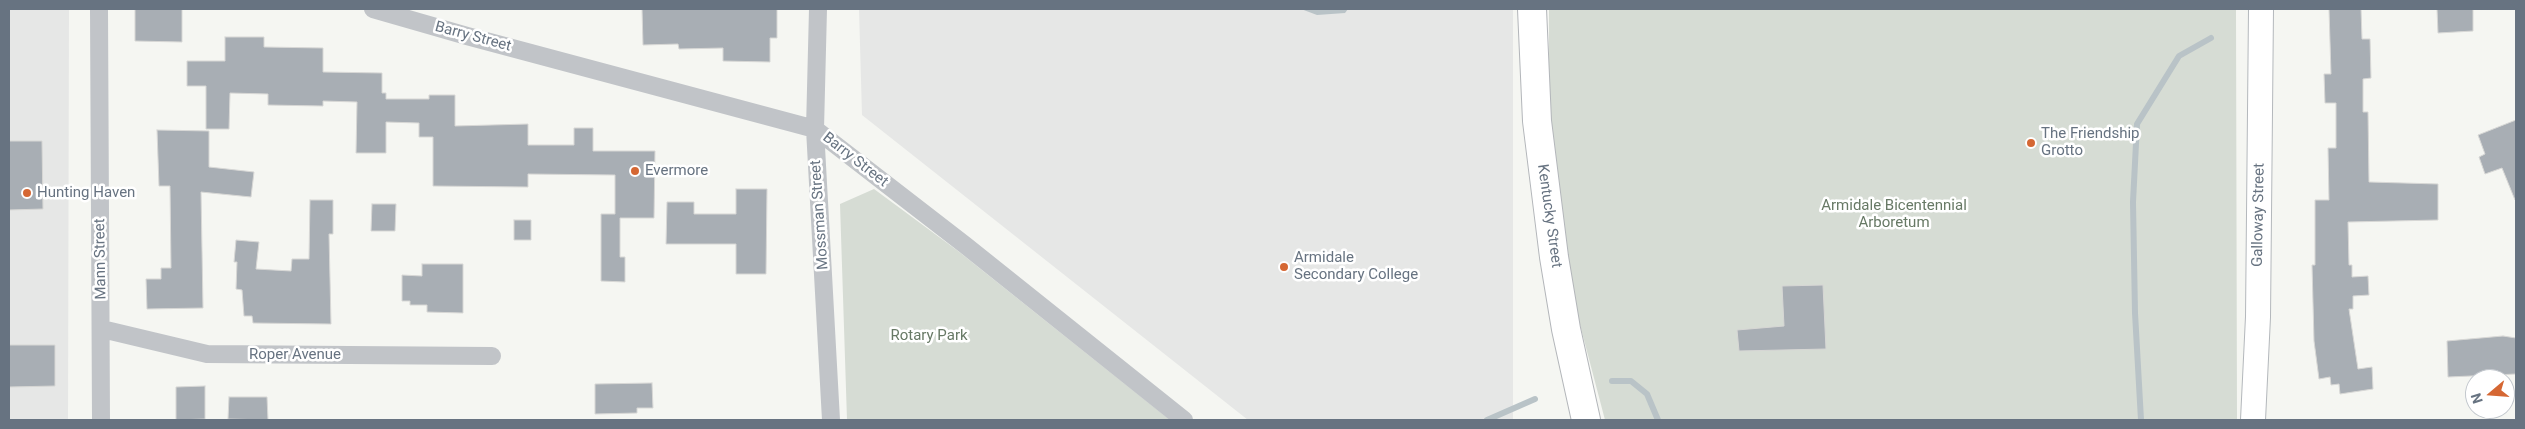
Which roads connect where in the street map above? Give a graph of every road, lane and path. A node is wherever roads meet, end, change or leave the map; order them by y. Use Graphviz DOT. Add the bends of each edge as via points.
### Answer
graph roads {
  1 [pos="98,9"];
  2 [pos="373,9"];
  3 [pos="818,9"];
  4 [pos="1532,9"];
  5 [pos="2261,9"];
  6 [pos="815,129"];
  7 [pos="102,329"];
  8 [pos="492,356"];
  9 [pos="102,420"];
  10 [pos="832,420"];
  11 [pos="1184,420"];
  12 [pos="1586,420"];
  13 [pos="2253,420"];
  1 -- 7 [label="street, Mann Street"];
  2 -- 6 [label="street, Barry Street"];
  3 -- 6 [label="street, Mossman Street"];
  4 -- 12 [label="main road, Kentucky Street" via="1537,121 1554,257"];
  5 -- 13 [label="street, Galloway Street" via="2258,317"];
  6 -- 10 [label="street, Mossman Street"];
  6 -- 11 [label="street, Barry Street"];
  7 -- 8 [label="street, Roper Avenue" via="207,354"];
  7 -- 9 [label="street, Mann Street"];
}
